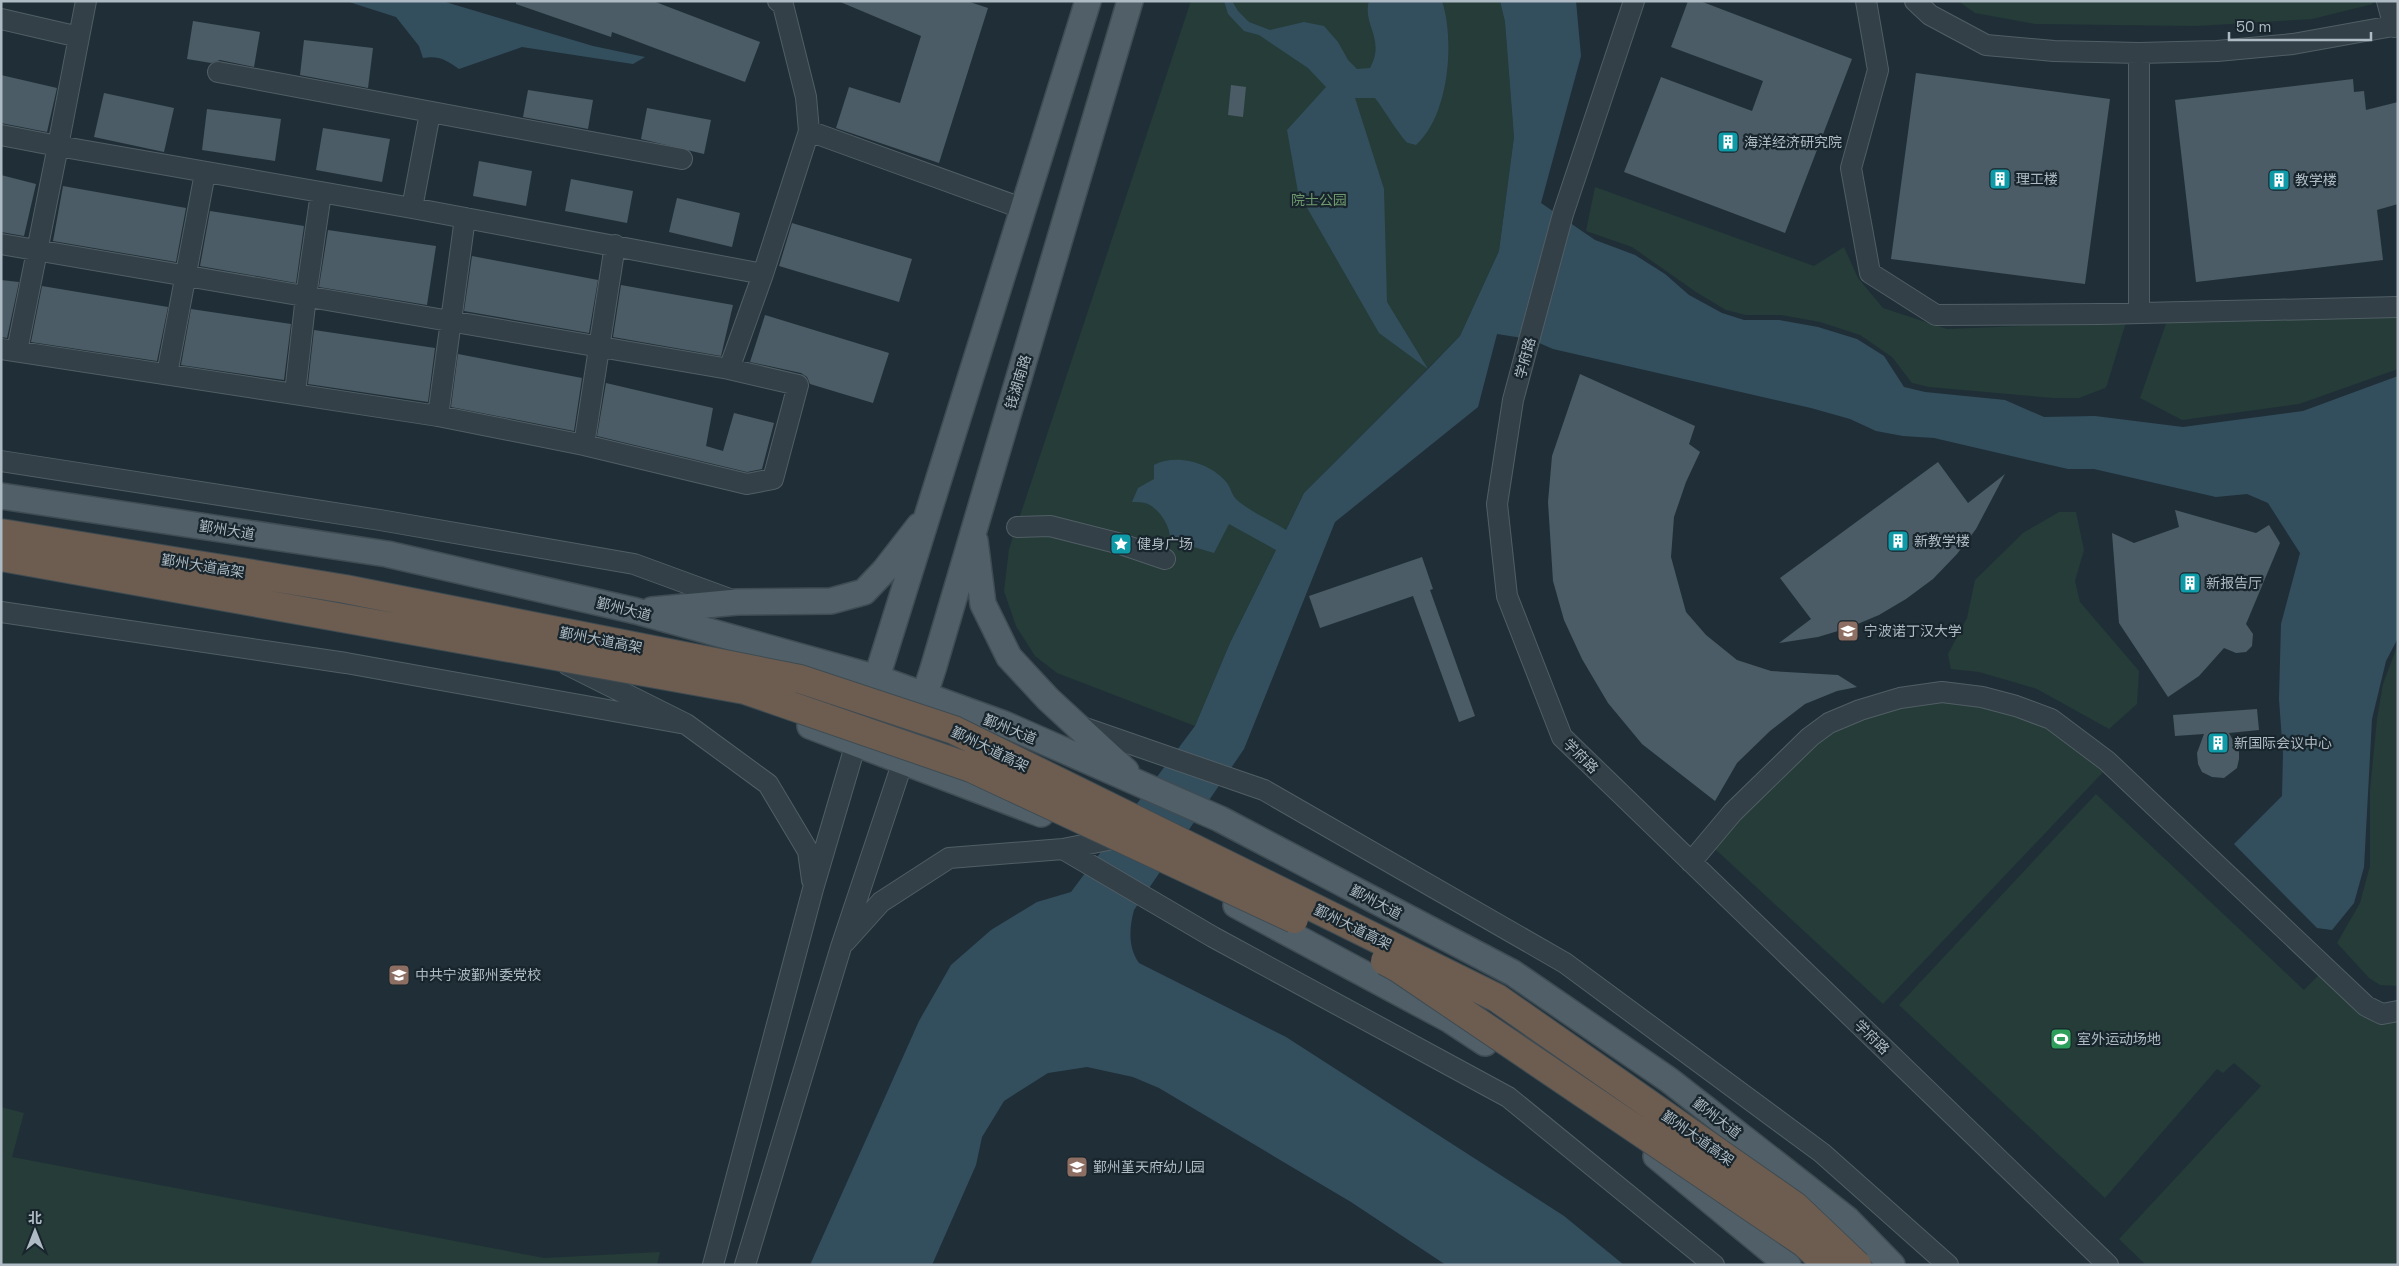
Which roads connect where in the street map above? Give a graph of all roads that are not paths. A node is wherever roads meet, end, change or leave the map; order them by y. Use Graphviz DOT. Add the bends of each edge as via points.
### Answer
graph roads {
  1 [pos="86,1"];
  2 [pos="778,1"];
  3 [pos="1088,1"];
  4 [pos="1130,1"];
  5 [pos="1634,1"];
  6 [pos="1866,1"];
  7 [pos="1915,1"];
  8 [pos="2387,1"];
  9 [pos="1,19"];
  10 [pos="2396,26"];
  11 [pos="79,37"];
  12 [pos="2139,53"];
  13 [pos="218,72"];
  14 [pos="430,113"];
  15 [pos="809,131"];
  16 [pos="1,135"];
  17 [pos="58,146"];
  18 [pos="682,159"];
  19 [pos="205,173"];
  20 [pos="321,193"];
  21 [pos="412,208"];
  22 [pos="1024,209"];
  23 [pos="465,218"];
  24 [pos="1,244"];
  25 [pos="615,245"];
  26 [pos="37,250"];
  27 [pos="763,274"];
  28 [pos="186,276"];
  29 [pos="306,296"];
  30 [pos="2398,307"];
  31 [pos="2139,313"];
  32 [pos="450,321"];
  33 [pos="599,347"];
  34 [pos="9,350"];
  35 [pos="729,369"];
  36 [pos="167,374"];
  37 [pos="295,393"];
  38 [pos="438,416"];
  39 [pos="584,444"];
  40 [pos="1,461"];
  41 [pos="1,496"];
  42 [pos="930,512"];
  43 [pos="1017,527"];
  44 [pos="974,532"];
  45 [pos="1,533"];
  46 [pos="1,557"];
  47 [pos="1165,559"];
  48 [pos="1,571"];
  49 [pos="737,602"];
  50 [pos="636,611"];
  51 [pos="1,612"];
  52 [pos="568,665"];
  53 [pos="877,678"];
  54 [pos="922,696"];
  55 [pos="686,724"];
  56 [pos="1078,726"];
  57 [pos="856,743"];
  58 [pos="903,761"];
  59 [pos="1140,784"];
  60 [pos="1108,840"];
  61 [pos="1062,849"];
  62 [pos="1691,862"];
  63 [pos="813,889"];
  64 [pos="840,947"];
  65 [pos="2398,1011"];
  66 [pos="713,1265"];
  67 [pos="745,1265"];
  68 [pos="1714,1265"];
  69 [pos="1788,1265"];
  70 [pos="1828,1265"];
  71 [pos="1857,1265"];
  72 [pos="1892,1265"];
  73 [pos="1948,1265"];
  74 [pos="2108,1265"];
  1 -- 11 [label="street"];
  2 -- 15 [label="street" via="783,5 806,97"];
  3 -- 22 [label="main road"];
  4 -- 44 [label="main road, 钱湖南路"];
  5 -- 62 [label="street, 学府路" via="1563,214 1513,400 1497,504 1507,596 1562,737"];
  6 -- 31 [label="street" via="1878,70 1851,168 1870,273 1936,315"];
  7 -- 12 [label="street" via="1930,15 1986,45 2054,52"];
  8 -- 10 [label="street"];
  9 -- 11 [label="street"];
  10 -- 12 [label="street" via="2292,44 2217,51"];
  11 -- 17 [label="street"];
  12 -- 31 [label="street"];
  13 -- 14 [label="street"];
  14 -- 18 [label="street"];
  14 -- 21 [label="street"];
  15 -- 22 [label="street"];
  15 -- 27 [label="street"];
  16 -- 17 [label="street"];
  17 -- 19 [label="street"];
  17 -- 26 [label="street"];
  19 -- 20 [label="street"];
  19 -- 28 [label="street"];
  20 -- 21 [label="street"];
  20 -- 29 [label="street"];
  21 -- 23 [label="street"];
  22 -- 42 [label="main road"];
  23 -- 25 [label="street"];
  23 -- 32 [label="street"];
  24 -- 26 [label="street"];
  25 -- 27 [label="street"];
  25 -- 33 [label="street"];
  26 -- 28 [label="street"];
  26 -- 34 [label="street"];
  27 -- 35 [label="street"];
  28 -- 29 [label="street"];
  28 -- 36 [label="street"];
  29 -- 32 [label="street"];
  29 -- 37 [label="street"];
  30 -- 31 [label="street"];
  32 -- 33 [label="street"];
  32 -- 38 [label="street"];
  33 -- 35 [label="street"];
  33 -- 39 [label="street"];
  34 -- 36 [label="street"];
  35 -- 39 [label="street" via="798,385 773,479 747,484"];
  36 -- 37 [label="street"];
  37 -- 38 [label="street"];
  38 -- 39 [label="street"];
  40 -- 49 [label="street" via="380,520 634,564"];
  41 -- 50 [label="main road, 鄞州大道" via="387,554"];
  42 -- 49 [label="main road" via="864,592 831,601"];
  42 -- 53 [label="main road"];
  43 -- 47 [label="street" via="1050,526"];
  44 -- 54 [label="main road, 钱湖南路"];
  44 -- 56 [label="main road" via="984,604 1010,657"];
  45 -- 71 [label="highway, 鄞州大道高架, bridge" via="345,589 800,679 954,730 1497,998 1795,1206"];
  46 -- 70 [label="highway, 鄞州大道高架, bridge" via="745,690 971,768 1398,968 1804,1243"];
  48 -- 52 [label="main road"];
  49 -- 50 [label="main road"];
  50 -- 53 [label="main road, 鄞州大道"];
  51 -- 55 [label="street" via="346,663"];
  52 -- 55 [label="street"];
  52 -- 57 [label="main road" via="702,687"];
  53 -- 54 [label="main road, 鄞州大道"];
  53 -- 57 [label="main road"];
  54 -- 58 [label="main road, 钱湖南路"];
  54 -- 59 [label="main road, 鄞州大道" via="1004,724"];
  55 -- 63 [label="street" via="768,784 808,851"];
  56 -- 59 [label="main road"];
  56 -- 73 [label="street" via="1264,790 1565,964 1822,1153"];
  57 -- 58 [label="main road"];
  57 -- 63 [label="street"];
  58 -- 60 [label="main road"];
  58 -- 64 [label="street"];
  59 -- 72 [label="main road, 鄞州大道" via="1220,819 1513,973 1669,1080 1847,1219"];
  60 -- 61 [label="street"];
  60 -- 69 [label="main road" via="1199,885 1450,1020 1640,1142"];
  61 -- 64 [label="street" via="949,858 882,902"];
  61 -- 68 [label="street" via="1213,937 1508,1097"];
  62 -- 65 [label="street" via="1733,812 1780,765 1830,723 1900,698 1942,692 1982,696 2051,719 2077,737 2107,761 2366,1006 2382,1014"];
  62 -- 74 [label="street, 学府路"];
  63 -- 66 [label="street"];
  64 -- 67 [label="street"];
}
